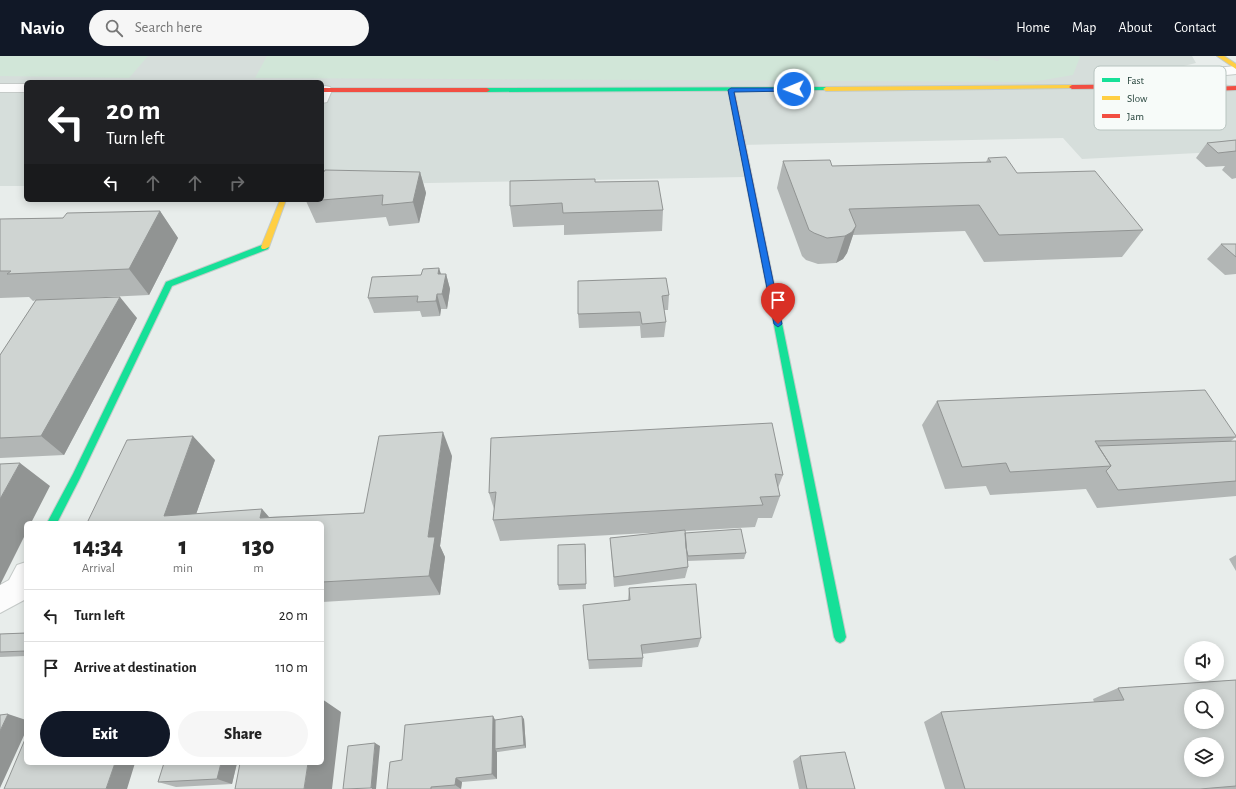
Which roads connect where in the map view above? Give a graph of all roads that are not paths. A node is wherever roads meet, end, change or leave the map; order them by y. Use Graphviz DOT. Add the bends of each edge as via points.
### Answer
graph roads {
  1 [pos="1220,56"];
  2 [pos="1236,67"];
  3 [pos="1236,70"];
  4 [pos="1226,71"];
  5 [pos="1094,87"];
  6 [pos="0,88"];
  7 [pos="24,88"];
  8 [pos="1226,88"];
  9 [pos="1236,88"];
  10 [pos="731,90"];
  11 [pos="324,93"];
  12 [pos="282,202"];
  13 [pos="53,521"];
  14 [pos="24,578"];
  15 [pos="0,600"];
  16 [pos="840,637"];
  1 -- 2 [label="street"];
  3 -- 4 [label="street"];
  5 -- 10 [label="street"];
  6 -- 7 [label="street"];
  8 -- 9 [label="street"];
  10 -- 11 [label="street"];
  10 -- 16 [label="street"];
  12 -- 13 [label="street" via="266,246 169,284"];
  14 -- 15 [label="street" via="18,589"];
}
